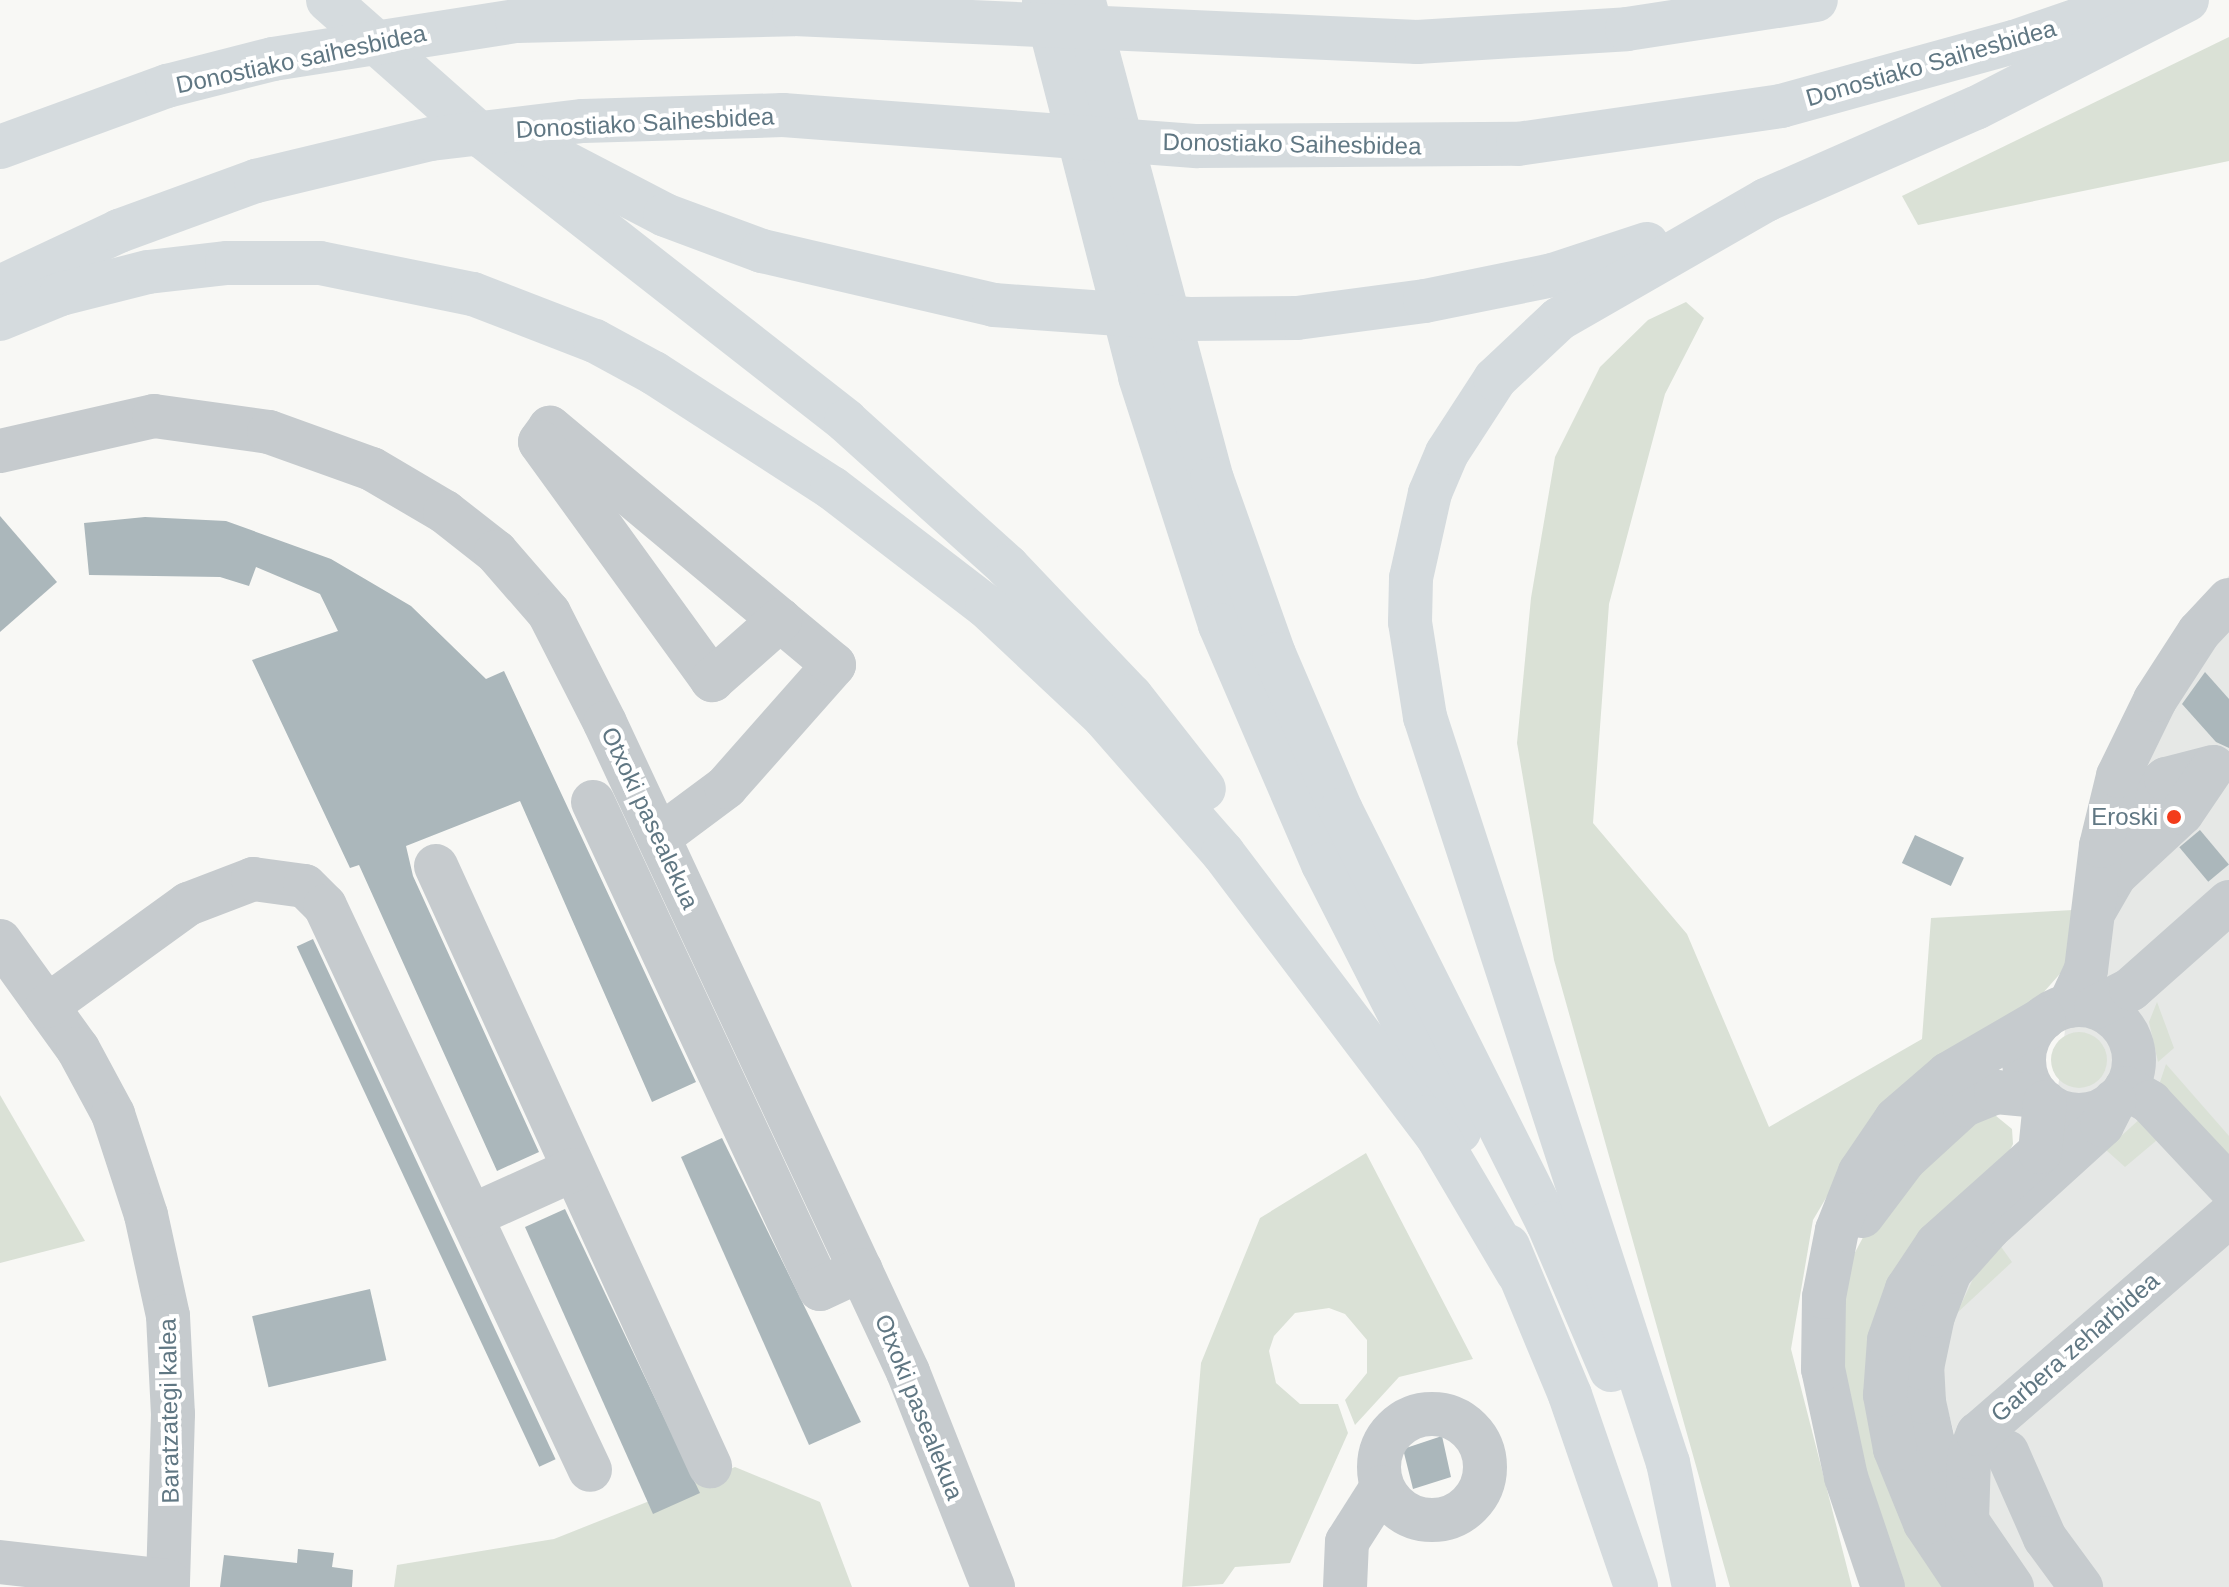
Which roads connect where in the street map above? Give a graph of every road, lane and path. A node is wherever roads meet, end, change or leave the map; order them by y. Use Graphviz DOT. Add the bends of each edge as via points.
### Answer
graph roads {
  1 [pos="328,0"];
  2 [pos="1043,0"];
  3 [pos="1083,0"];
  4 [pos="1816,0"];
  5 [pos="2136,0"];
  6 [pos="2187,0"];
  7 [pos="406,70"];
  8 [pos="0,147"];
  9 [pos="1766,200"];
  10 [pos="0,287"];
  11 [pos="0,319"];
  12 [pos="1161,374"];
  13 [pos="0,451"];
  14 [pos="2229,600"];
  15 [pos="780,620"];
  16 [pos="2214,625"];
  17 [pos="2221,760"];
  18 [pos="593,802"];
  19 [pos="659,837"];
  20 [pos="436,866"];
  21 [pos="2229,902"];
  22 [pos="2091,917"];
  23 [pos="0,941"];
  24 [pos="47,1006"];
  25 [pos="2069,1011"];
  26 [pos="2120,1094"];
  27 [pos="1975,1099"];
  28 [pos="2042,1099"];
  29 [pos="1442,1143"];
  30 [pos="573,1170"];
  31 [pos="2229,1186"];
  32 [pos="1981,1204"];
  33 [pos="471,1216"];
  34 [pos="2229,1216"];
  35 [pos="1831,1261"];
  36 [pos="861,1270"];
  37 [pos="1518,1273"];
  38 [pos="2007,1452"];
  39 [pos="1668,1463"];
  40 [pos="710,1466"];
  41 [pos="590,1470"];
  42 [pos="1382,1487"];
  43 [pos="1967,1521"];
  44 [pos="26,1572"];
  45 [pos="168,1584"];
  46 [pos="993,1587"];
  47 [pos="1345,1587"];
  48 [pos="1636,1587"];
  49 [pos="1692,1587"];
  50 [pos="1710,1587"];
  51 [pos="1883,1587"];
  52 [pos="1968,1587"];
  53 [pos="2012,1587"];
  54 [pos="2081,1587"];
  1 -- 7 [label="highway"];
  2 -- 12 [label="highway"];
  3 -- 12 [label="highway"];
  4 -- 8 [label="highway, Donostiako saihesbidea" via="1627,29 1417,42 794,14 517,21 273,59 167,86"];
  5 -- 10 [label="highway, Donostiako Saihesbidea" via="2014,42 1781,106 1518,144 1198,146 783,115 583,121 431,139 256,181 119,231"];
  6 -- 9 [label="highway" via="2003,95"];
  7 -- 9 [label="highway" via="577,171 665,215 762,251 994,305 1190,319 1297,318 1425,301 1553,275"];
  7 -- 29 [label="highway" via="846,421 1007,566 1131,696 1260,861"];
  9 -- 39 [label="highway" via="1559,319 1495,379 1447,453 1418,535 1411,578 1413,665 1425,717"];
  11 -- 29 [label="highway" via="61,294 148,272 320,263 473,294 595,341 654,373 832,488 987,607 1104,717 1223,853"];
  12 -- 37 [label="highway" via="1253,710 1323,864 1478,1168"];
  12 -- 49 [label="highway" via="1227,522 1310,741 1548,1223 1625,1405"];
  13 -- 19 [label="street, Otxoki pasealekua" via="154,416 269,432 372,469 496,552 549,613"];
  14 -- 16 [label="street"];
  15 -- 15 [label="street" via="586,459 550,428 540,442 712,680"];
  15 -- 19 [label="street" via="834,665 726,787"];
  16 -- 22 [label="street" via="2155,700 2118,776"];
  17 -- 22 [label="street" via="2182,813 2115,875"];
  18 -- 36 [label="street" via="820,1289"];
  19 -- 36 [label="street, Otxoki pasealekua"];
  20 -- 30 [label="street"];
  21 -- 25 [label="street" via="2131,989"];
  22 -- 25 [label="street" via="2086,970"];
  23 -- 24 [label="street, Baratzategi kalea"];
  24 -- 33 [label="street" via="188,904 253,879 305,886 325,906"];
  24 -- 45 [label="street, Baratzategi kalea" via="113,1114 146,1215 165,1302 173,1414"];
  25 -- 26 [label="street" via="2117,1020 2130,1041 2134,1065"];
  25 -- 28 [label="street" via="2027,1043 2025,1062"];
  25 -- 35 [label="street" via="1948,1074 1896,1119 1846,1200"];
  26 -- 28 [label="street" via="2080,1114"];
  26 -- 31 [label="street" via="2150,1102"];
  26 -- 43 [label="street" via="2102,1125 1950,1272 1933,1316 1922,1368 1924,1402 1935,1451"];
  27 -- 28 [label="street" via="2007,1091"];
  27 -- 32 [label="street" via="2009,1106 2024,1138 2018,1161"];
  27 -- 35 [label="street" via="1905,1159"];
  28 -- 32 [label="street" via="2040,1152 2024,1173"];
  29 -- 37 [label="highway"];
  30 -- 33 [label="street"];
  30 -- 40 [label="street"];
  32 -- 52 [label="street" via="1920,1266 1896,1313 1885,1367 1895,1449 1925,1523"];
  33 -- 41 [label="street"];
  34 -- 43 [label="street, Garbera zeharbidea" via="1978,1434 1969,1457"];
  35 -- 51 [label="street" via="1822,1331 1829,1407"];
  36 -- 46 [label="street, Otxoki pasealekua"];
  37 -- 48 [label="highway" via="1575,1408"];
  38 -- 54 [label="street" via="2045,1538"];
  39 -- 49 [label="highway"];
  39 -- 50 [label="highway"];
  42 -- 47 [label="street" via="1347,1542"];
  43 -- 53 [label="street"];
  44 -- 45 [label="street"];
}
